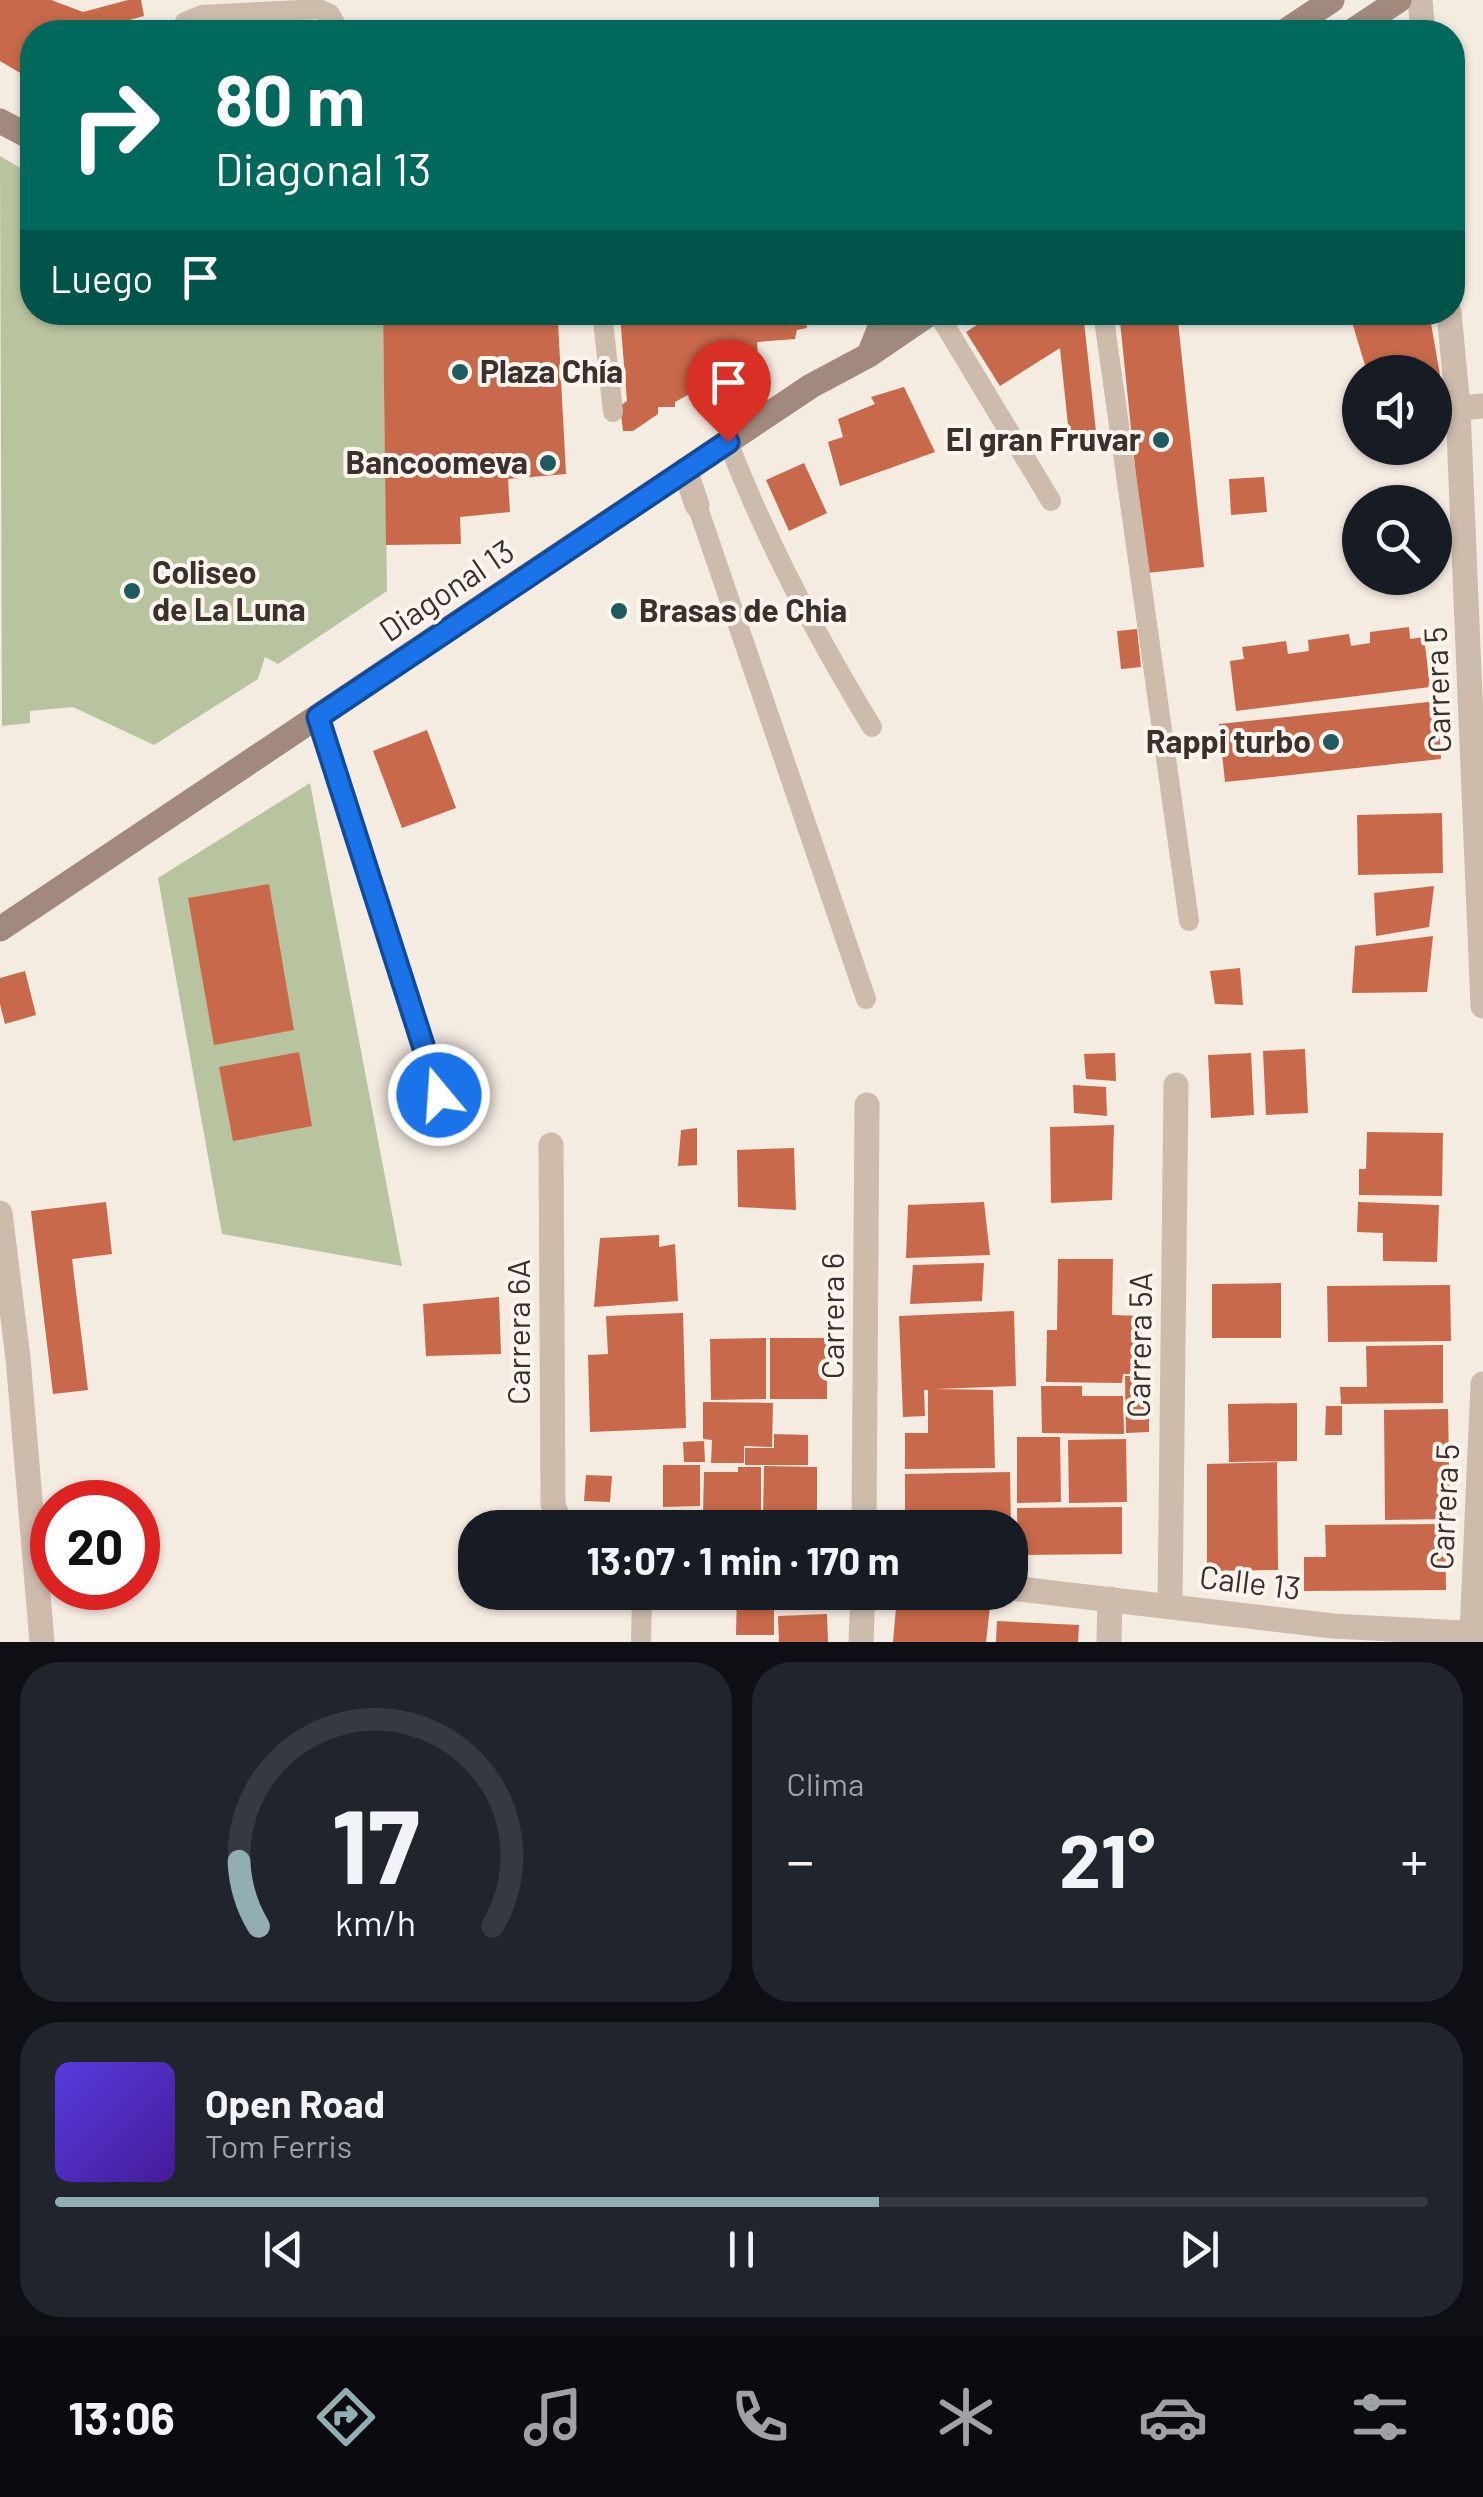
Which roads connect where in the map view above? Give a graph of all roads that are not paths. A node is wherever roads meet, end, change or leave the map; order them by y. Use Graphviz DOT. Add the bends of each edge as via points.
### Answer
graph roads {
  1 [pos="1332,0"];
  2 [pos="1399,0"];
  3 [pos="191,20"];
  4 [pos="333,20"];
  5 [pos="1302,20"];
  6 [pos="1368,20"];
  7 [pos="603,325"];
  8 [pos="880,325"];
  9 [pos="914,325"];
  10 [pos="942,325"];
  11 [pos="1106,325"];
  12 [pos="1452,325"];
  13 [pos="869,355"];
  14 [pos="1470,407"];
  15 [pos="613,412"];
  16 [pos="728,442"];
  17 [pos="684,470"];
  18 [pos="1051,501"];
  19 [pos="697,505"];
  20 [pos="1473,536"];
  21 [pos="318,717"];
  22 [pos="872,727"];
  23 [pos="1188,921"];
  24 [pos="5,923"];
  25 [pos="866,998"];
  26 [pos="1483,1006"];
  27 [pos="1176,1085"];
  28 [pos="439,1095"];
  29 [pos="867,1105"];
  30 [pos="550,1145"];
  31 [pos="0,1213"];
  32 [pos="1483,1384"];
  33 [pos="556,1510"];
  34 [pos="864,1510"];
  35 [pos="1028,1590"];
  36 [pos="1110,1599"];
  37 [pos="1170,1606"];
  38 [pos="642,1610"];
  39 [pos="863,1610"];
  40 [pos="1478,1633"];
  41 [pos="1333,1634"];
  42 [pos="42,1642"];
  43 [pos="641,1642"];
  44 [pos="862,1642"];
  45 [pos="1109,1642"];
  1 -- 5 [label="main road"];
  2 -- 6 [label="main road"];
  3 -- 4 [label="lane" via="319,9"];
  7 -- 15 [label="lane"];
  8 -- 13 [label="main road"];
  9 -- 13 [label="main road, Diagonal 13"];
  10 -- 18 [label="lane"];
  11 -- 23 [label="lane"];
  12 -- 14 [label="street, Carrera 5"];
  13 -- 16 [label="main road, Diagonal 13"];
  14 -- 20 [label="street, Carrera 5"];
  16 -- 17 [label="main road, Diagonal 13"];
  16 -- 22 [label="lane" via="835,666"];
  17 -- 19 [label="street"];
  17 -- 21 [label="main road, Diagonal 13"];
  19 -- 25 [label="lane"];
  20 -- 26 [label="street, Carrera 5"];
  21 -- 24 [label="main road, Diagonal 13"];
  21 -- 28 [label="lane"];
  27 -- 37 [label="street, Carrera 5A"];
  29 -- 34 [label="street, Carrera 6"];
  30 -- 33 [label="street, Carrera 6A"];
  31 -- 42 [label="street"];
  32 -- 40 [label="street, Carrera 5"];
  35 -- 36 [label="street, Calle 13"];
  36 -- 37 [label="street, Calle 13"];
  36 -- 45 [label="street"];
  37 -- 41 [label="street, Calle 13"];
  38 -- 43 [label="lane"];
  39 -- 44 [label="street"];
  40 -- 41 [label="street, Calle 13"];
}
